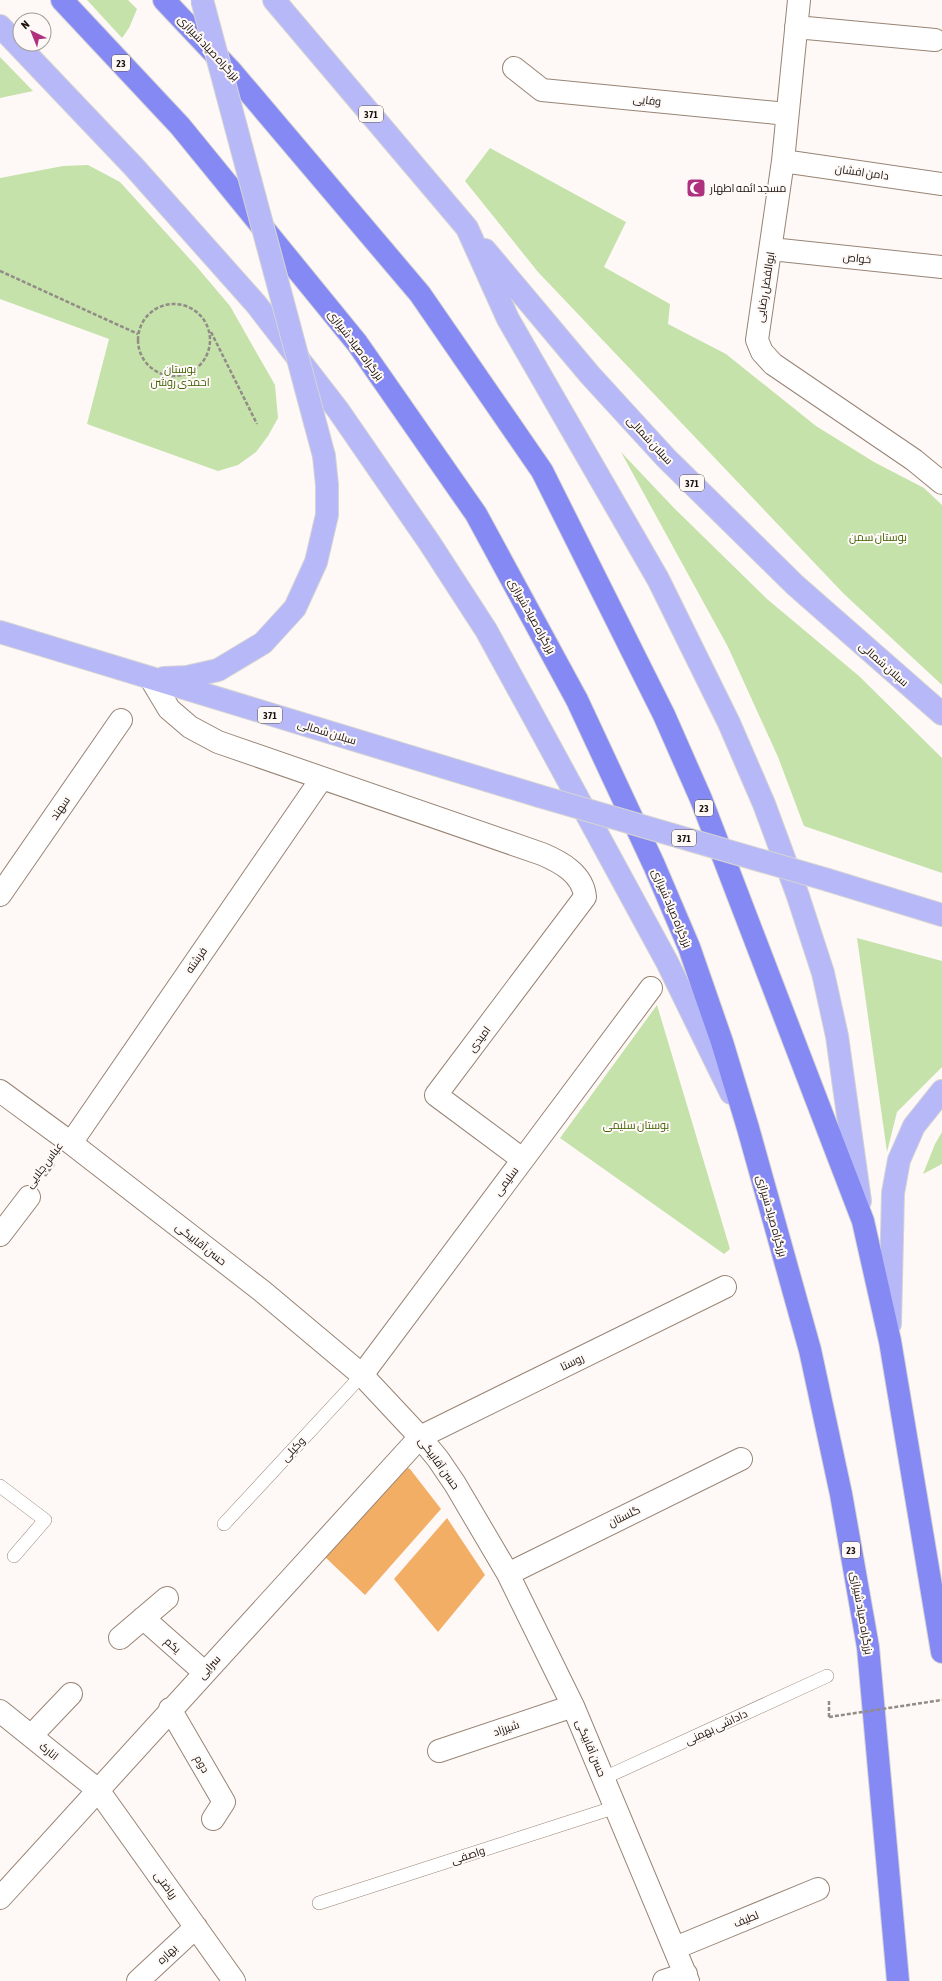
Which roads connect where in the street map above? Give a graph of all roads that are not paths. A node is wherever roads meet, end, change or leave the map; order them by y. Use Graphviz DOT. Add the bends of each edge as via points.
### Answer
graph roads {
  1 [pos="62,0"];
  2 [pos="164,0"];
  3 [pos="202,0"];
  4 [pos="274,0"];
  5 [pos="799,0"];
  6 [pos="0,26"];
  7 [pos="796,27"];
  8 [pos="936,40"];
  9 [pos="514,68"];
  10 [pos="787,114"];
  11 [pos="783,161"];
  12 [pos="942,184"];
  13 [pos="467,228"];
  14 [pos="771,249"];
  15 [pos="942,267"];
  16 [pos="942,484"];
  17 [pos="0,632"];
  18 [pos="151,679"];
  19 [pos="942,714"];
  20 [pos="121,720"];
  21 [pos="322,778"];
  22 [pos="0,895"];
  23 [pos="942,915"];
  24 [pos="651,988"];
  25 [pos="0,1091"];
  26 [pos="942,1091"];
  27 [pos="748,1128"];
  28 [pos="71,1143"];
  29 [pos="522,1159"];
  30 [pos="29,1197"];
  31 [pos="862,1221"];
  32 [pos="0,1235"];
  33 [pos="725,1287"];
  34 [pos="890,1341"];
  35 [pos="362,1375"];
  36 [pos="420,1436"];
  37 [pos="740,1459"];
  38 [pos="0,1486"];
  39 [pos="224,1524"];
  40 [pos="14,1556"];
  41 [pos="508,1574"];
  42 [pos="167,1598"];
  43 [pos="143,1618"];
  44 [pos="120,1638"];
  45 [pos="942,1652"];
  46 [pos="204,1672"];
  47 [pos="827,1676"];
  48 [pos="71,1694"];
  49 [pos="572,1706"];
  50 [pos="170,1709"];
  51 [pos="0,1711"];
  52 [pos="31,1736"];
  53 [pos="439,1751"];
  54 [pos="604,1778"];
  55 [pos="98,1790"];
  56 [pos="616,1807"];
  57 [pos="213,1819"];
  58 [pos="818,1889"];
  59 [pos="0,1898"];
  60 [pos="319,1903"];
  61 [pos="196,1927"];
  62 [pos="675,1948"];
  63 [pos="687,1977"];
  64 [pos="138,1981"];
  65 [pos="234,1981"];
  66 [pos="664,1981"];
  67 [pos="898,1981"];
  1 -- 27 [label="highway, بزرگراه صیاد شیرازی / 23" via="180,126 357,343 476,514 577,700 654,864 689,947"];
  2 -- 31 [label="highway, بزرگراه صیاد شیرازی / 23" via="231,71 420,294 542,472 664,715 701,799"];
  3 -- 18 [label="main road, bridge" via="324,456 328,485 326,515 316,562 295,608 263,643 218,670 187,677"];
  4 -- 13 [label="main road, 371"];
  5 -- 7 [label="street, ابوالفضل رضایی"];
  6 -- 27 [label="main road" via="134,167 256,304 338,410 429,542 486,630 664,954"];
  7 -- 8 [label="street"];
  7 -- 10 [label="street, ابوالفضل رضایی"];
  9 -- 10 [label="street, وفایی" via="542,90"];
  10 -- 11 [label="street, ابوالفضل رضایی"];
  11 -- 12 [label="street, دامن افشان"];
  11 -- 14 [label="street, ابوالفضل رضایی"];
  13 -- 19 [label="main road, سبلان شمالی / 371" via="590,375 666,458 795,585"];
  13 -- 31 [label="main road" via="508,319 658,579 729,723 764,804 823,973 837,1036"];
  14 -- 15 [label="street, خواص"];
  14 -- 16 [label="street, ابوالفضل رضایی" via="758,328 757,340 762,352 773,364 914,460"];
  17 -- 18 [label="main road, سبلان شمالی / 371"];
  18 -- 21 [label="street" via="169,708 190,727 218,742"];
  18 -- 23 [label="main road, سبلان شمالی / 371, bridge"];
  20 -- 22 [label="street, سهند"];
  21 -- 28 [label="street, فرشته"];
  21 -- 29 [label="street, امیدی" via="559,861 581,881 584,897 436,1095"];
  24 -- 29 [label="street, سلیمی"];
  25 -- 28 [label="street, حسن آقابیگی"];
  26 -- 34 [label="main road" via="914,1126 898,1160 893,1193"];
  27 -- 67 [label="highway, بزرگراه صیاد شیرازی / 23" via="810,1350 841,1494 868,1647"];
  28 -- 35 [label="street, حسن آقابیگی" via="262,1291"];
  29 -- 35 [label="street, سلیمی"];
  30 -- 32 [label="street"];
  31 -- 34 [label="highway, بزرگراه صیاد شیرازی / 23"];
  33 -- 36 [label="street, روستا"];
  34 -- 45 [label="highway, بزرگراه صیاد شیرازی / 23"];
  35 -- 36 [label="street, حسن آقابیگی"];
  35 -- 39 [label="lane, وکیلی"];
  36 -- 41 [label="street, حسن آقابیگی" via="455,1484"];
  36 -- 46 [label="street, سرایی"];
  37 -- 41 [label="street, گلستان"];
  38 -- 40 [label="lane" via="45,1520"];
  41 -- 49 [label="street, حسن آقابیگی"];
  42 -- 43 [label="street"];
  43 -- 44 [label="street"];
  43 -- 46 [label="street, یکم"];
  46 -- 50 [label="street, سرایی"];
  47 -- 54 [label="lane, داداشی بهمنی"];
  48 -- 52 [label="street"];
  49 -- 53 [label="street, شیرزاد"];
  49 -- 54 [label="street, حسن آقابیگی"];
  50 -- 55 [label="street, سرایی"];
  50 -- 57 [label="street, دوم" via="224,1802"];
  51 -- 52 [label="street, انارک"];
  52 -- 55 [label="street, انارک"];
  54 -- 56 [label="street, حسن آقابیگی"];
  55 -- 59 [label="street, سرایی"];
  55 -- 61 [label="street, ریاضتی"];
  56 -- 60 [label="lane, واصفی"];
  56 -- 62 [label="street, حسن آقابیگی"];
  58 -- 62 [label="street, لطیف"];
  61 -- 64 [label="street, بهاره"];
  61 -- 65 [label="street, ریاضتی"];
  62 -- 63 [label="street, حسن آقابیگی"];
  63 -- 66 [label="street"];
}
